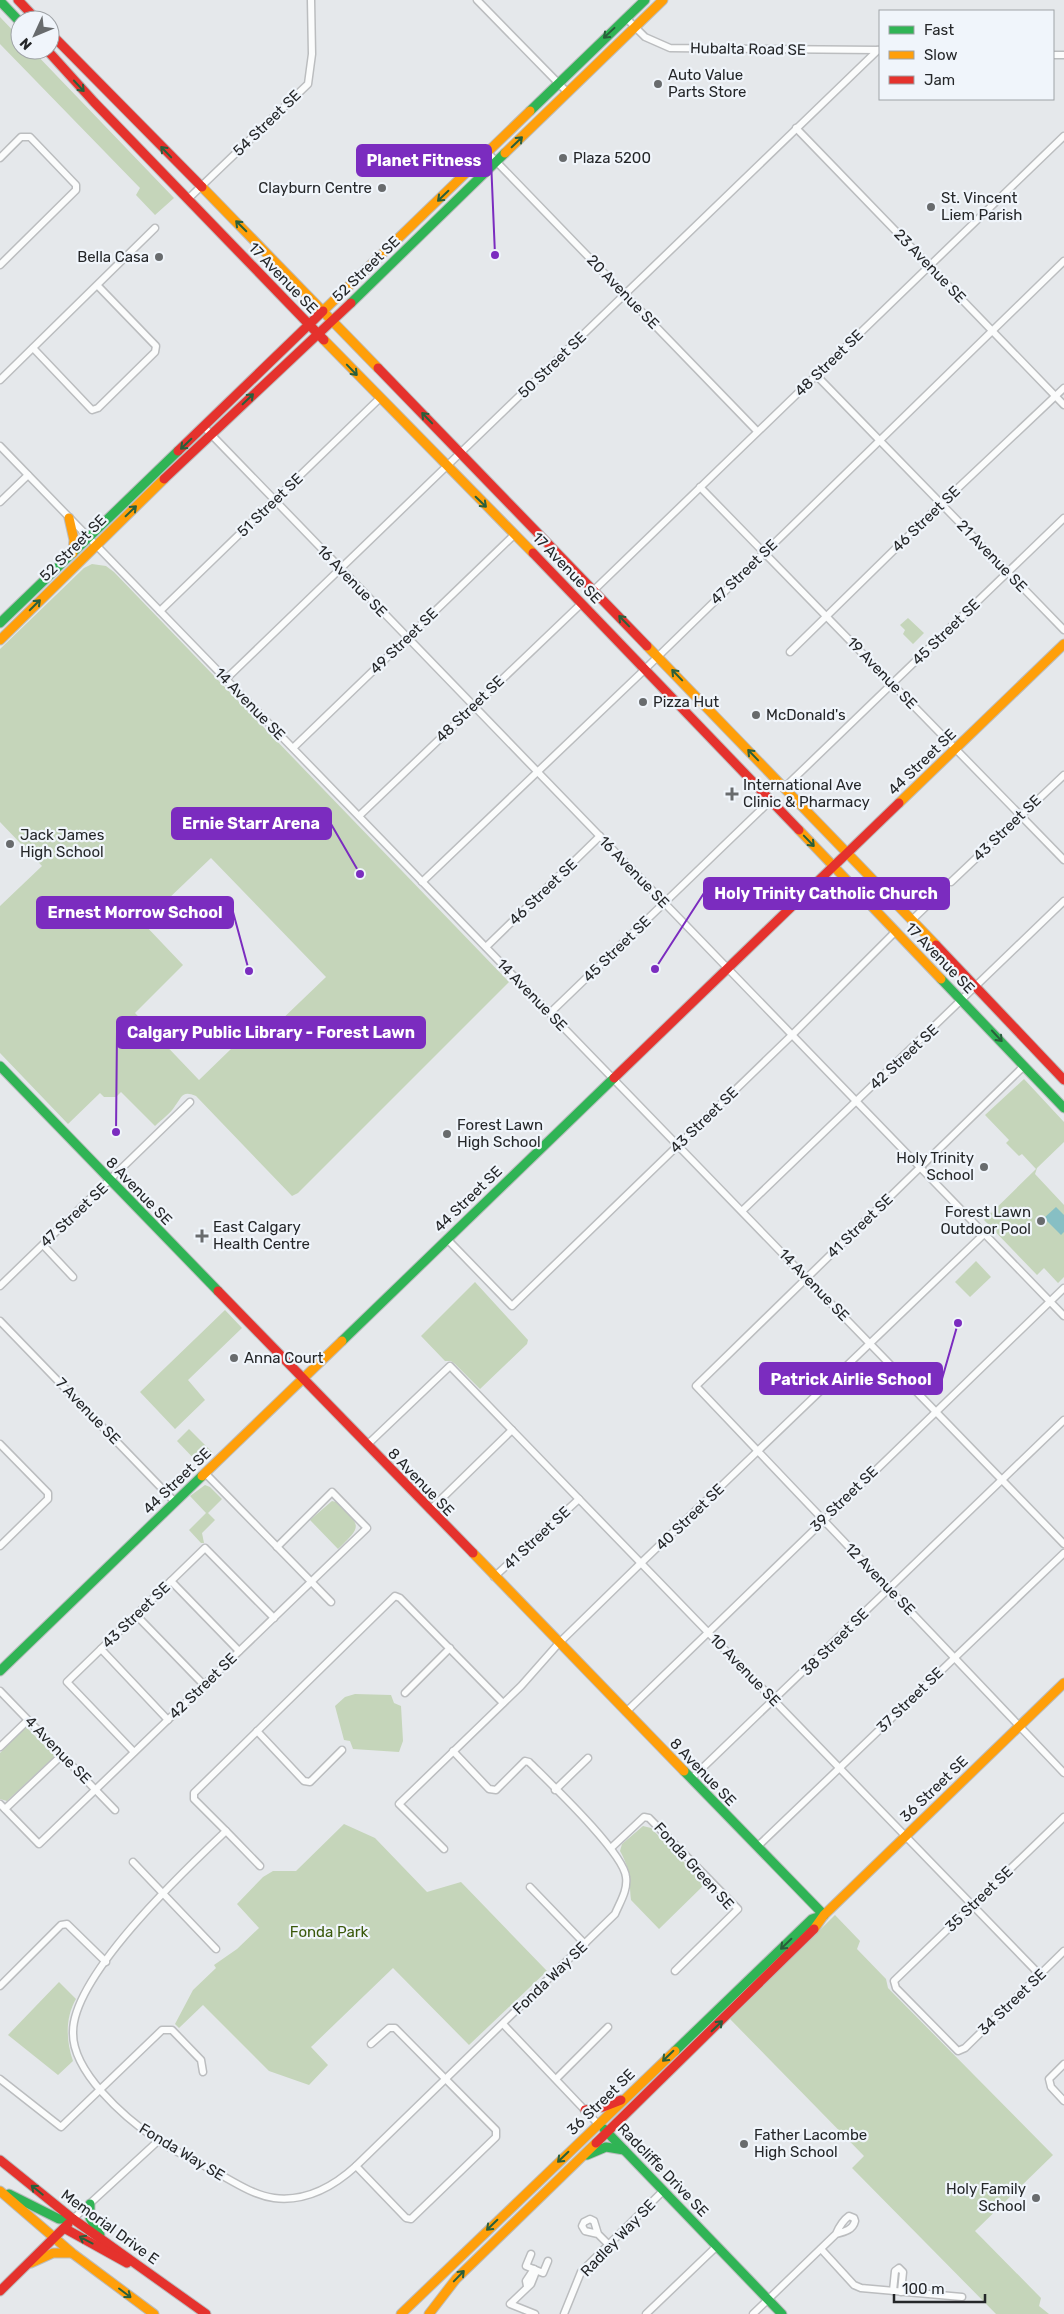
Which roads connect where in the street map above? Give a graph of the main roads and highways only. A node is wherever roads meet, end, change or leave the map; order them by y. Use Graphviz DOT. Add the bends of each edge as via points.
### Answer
graph roads {
  1 [pos="18,0"];
  2 [pos="645,0"];
  3 [pos="664,0"];
  4 [pos="0,1"];
  5 [pos="28,10"];
  6 [pos="10,12"];
  7 [pos="60,43"];
  8 [pos="56,60"];
  9 [pos="324,312"];
  10 [pos="333,321"];
  11 [pos="310,325"];
  12 [pos="318,334"];
  13 [pos="69,518"];
  14 [pos="73,553"];
  15 [pos="0,623"];
  16 [pos="0,640"];
  17 [pos="1064,644"];
  18 [pos="848,853"];
  19 [pos="834,866"];
  20 [pos="0,1066"];
  21 [pos="1064,1080"];
  22 [pos="1064,1108"];
  23 [pos="303,1380"];
  24 [pos="0,1671"];
  25 [pos="1064,1682"];
  26 [pos="824,1915"];
  27 [pos="626,2098"];
  28 [pos="586,2110"];
  29 [pos="598,2124"];
  30 [pos="607,2132"];
  31 [pos="624,2150"];
  32 [pos="0,2160"];
  33 [pos="578,2160"];
  34 [pos="0,2190"];
  35 [pos="90,2204"];
  36 [pos="74,2219"];
  37 [pos="64,2228"];
  38 [pos="53,2238"];
  39 [pos="103,2240"];
  40 [pos="72,2253"];
  41 [pos="25,2267"];
  42 [pos="160,2281"];
  43 [pos="0,2291"];
  44 [pos="154,2314"];
  45 [pos="206,2314"];
  46 [pos="401,2314"];
  47 [pos="429,2314"];
  48 [pos="782,2314"];
  1 -- 5 [label="main road"];
  2 -- 9 [label="main road, 52 Street SE, one-way"];
  10 -- 3 [label="main road, 52 Street SE, one-way"];
  4 -- 6 [label="main road"];
  9 -- 7 [label="main road, 17 Avenue SE, one-way"];
  8 -- 11 [label="main road, 17 Avenue SE, one-way"];
  9 -- 10 [label="main road, 17 Avenue SE"];
  9 -- 11 [label="main road, 52 Street SE"];
  10 -- 12 [label="main road, 52 Street SE"];
  18 -- 10 [label="main road, 17 Avenue SE, one-way"];
  11 -- 12 [label="main road, 17 Avenue SE"];
  11 -- 14 [label="main road, 52 Street SE, one-way"];
  16 -- 12 [label="main road, 52 Street SE, one-way"];
  12 -- 19 [label="main road, 17 Avenue SE, one-way"];
  13 -- 14 [label="main road"];
  14 -- 15 [label="main road, 52 Street SE"];
  17 -- 18 [label="main road, 44 Street SE"];
  18 -- 19 [label="main road, 44 Street SE"];
  18 -- 21 [label="main road, 17 Avenue SE"];
  19 -- 22 [label="main road, 17 Avenue SE, one-way"];
  19 -- 23 [label="main road, 44 Street SE"];
  20 -- 23 [label="main road, 8 Avenue SE"];
  23 -- 24 [label="main road, 44 Street SE"];
  23 -- 26 [label="main road, 8 Avenue SE"];
  25 -- 26 [label="main road, 36 Street SE"];
  26 -- 27 [label="main road, 36 Street SE, one-way" via="812,1919"];
  30 -- 26 [label="main road, 36 Street SE, one-way" via="748,1996"];
  27 -- 28 [label="main road"];
  27 -- 29 [label="main road, 36 Street SE"];
  29 -- 30 [label="main road, Radcliffe Drive SE"];
  29 -- 46 [label="main road, 36 Street SE, one-way"];
  30 -- 31 [label="main road, Radcliffe Drive SE"];
  30 -- 33 [label="main road, 36 Street SE"];
  31 -- 33 [label="main road" via="606,2147"];
  31 -- 48 [label="main road, Radcliffe Drive SE"];
  36 -- 32 [label="main road, Memorial Drive E, one-way"];
  47 -- 33 [label="main road, 36 Street SE, one-way" via="456,2279"];
  34 -- 36 [label="main road" via="59,2218"];
  34 -- 38 [label="main road"];
  35 -- 39 [label="main road" via="90,2218"];
  36 -- 37 [label="main road"];
  36 -- 39 [label="main road, Memorial Drive E"];
  37 -- 38 [label="main road"];
  42 -- 37 [label="main road, one-way"];
  38 -- 40 [label="main road"];
  38 -- 41 [label="main road"];
  39 -- 42 [label="main road, Memorial Drive E"];
  40 -- 41 [label="main road" via="52,2253"];
  40 -- 44 [label="main road, one-way"];
  41 -- 43 [label="main road"];
  42 -- 45 [label="main road, Memorial Drive E"];
}
